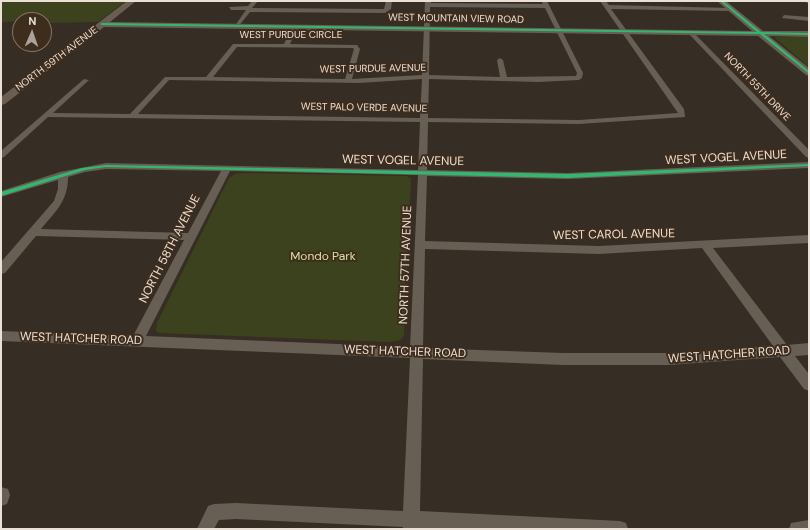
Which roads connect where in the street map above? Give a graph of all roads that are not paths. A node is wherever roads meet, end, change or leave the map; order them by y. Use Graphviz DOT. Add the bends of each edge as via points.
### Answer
graph roads {
  1 [pos="132,1"];
  2 [pos="255,1"];
  3 [pos="322,1"];
  4 [pos="389,1"];
  5 [pos="721,1"];
  6 [pos="428,3"];
  7 [pos="546,4"];
  8 [pos="605,4"];
  9 [pos="231,8"];
  10 [pos="249,9"];
  11 [pos="730,9"];
  12 [pos="318,11"];
  13 [pos="784,16"];
  14 [pos="809,19"];
  15 [pos="102,24"];
  16 [pos="236,26"];
  17 [pos="295,27"];
  18 [pos="427,29"];
  19 [pos="559,31"];
  20 [pos="624,32"];
  21 [pos="691,33"];
  22 [pos="761,34"];
  23 [pos="809,34"];
  24 [pos="286,45"];
  25 [pos="500,60"];
  26 [pos="809,73"];
  27 [pos="208,78"];
  28 [pos="425,78"];
  29 [pos="504,79"];
  30 [pos="86,80"];
  31 [pos="348,81"];
  32 [pos="1,102"];
  33 [pos="46,115"];
  34 [pos="132,116"];
  35 [pos="423,119"];
  36 [pos="809,155"];
  37 [pos="1,156"];
  38 [pos="809,165"];
  39 [pos="227,168"];
  40 [pos="422,172"];
  41 [pos="63,174"];
  42 [pos="1,194"];
  43 [pos="34,232"];
  44 [pos="191,237"];
  45 [pos="809,239"];
  46 [pos="420,245"];
  47 [pos="705,245"];
  48 [pos="1,270"];
  49 [pos="1,336"];
  50 [pos="136,342"];
  51 [pos="809,349"];
  52 [pos="784,351"];
  53 [pos="416,353"];
  54 [pos="809,385"];
  55 [pos="411,525"];
  56 [pos="809,528"];
  57 [pos="205,529"];
  58 [pos="620,529"];
  59 [pos="797,529"];
  1 -- 15 [label="street, NORTH 59TH AVENUE"];
  2 -- 10 [label="street"];
  3 -- 12 [label="street"];
  4 -- 12 [label="street" via="388,9 385,11"];
  5 -- 11 [label="street"];
  6 -- 7 [label="street"];
  6 -- 18 [label="street, NORTH 57TH AVENUE"];
  7 -- 19 [label="street"];
  8 -- 11 [label="street"];
  8 -- 20 [label="street"];
  9 -- 10 [label="street"];
  10 -- 12 [label="street"];
  10 -- 16 [label="street"];
  11 -- 22 [label="street"];
  13 -- 14 [label="street"];
  15 -- 16 [label="street, WEST MOUNTAIN VIEW ROAD"];
  15 -- 32 [label="street, NORTH 59TH AVENUE"];
  16 -- 17 [label="street, WEST MOUNTAIN VIEW ROAD"];
  17 -- 18 [label="street, WEST MOUNTAIN VIEW ROAD"];
  17 -- 24 [label="street"];
  18 -- 19 [label="street, WEST MOUNTAIN VIEW ROAD"];
  18 -- 28 [label="street, NORTH 57TH AVENUE"];
  19 -- 20 [label="street, WEST MOUNTAIN VIEW ROAD"];
  19 -- 29 [label="street, WEST PURDUE AVENUE" via="580,73 579,78"];
  20 -- 21 [label="street, WEST MOUNTAIN VIEW ROAD"];
  20 -- 35 [label="street, WEST PALO VERDE AVENUE" via="682,115 579,122"];
  21 -- 22 [label="street, WEST MOUNTAIN VIEW ROAD"];
  21 -- 36 [label="street, NORTH 55TH DRIVE"];
  22 -- 23 [label="street, WEST MOUNTAIN VIEW ROAD"];
  22 -- 26 [label="street"];
  24 -- 27 [label="street, WEST PURDUE CIRCLE" via="234,45"];
  24 -- 31 [label="street, WEST PURDUE CIRCLE" via="355,46 357,49"];
  25 -- 29 [label="street"];
  27 -- 31 [label="street, WEST PURDUE AVENUE"];
  27 -- 34 [label="street, WEST PURDUE AVENUE" via="167,78"];
  28 -- 29 [label="street, WEST PURDUE AVENUE"];
  28 -- 31 [label="street, WEST PURDUE AVENUE"];
  28 -- 35 [label="street, NORTH 57TH AVENUE"];
  30 -- 33 [label="street"];
  33 -- 34 [label="street, WEST PALO VERDE AVENUE"];
  33 -- 37 [label="street"];
  34 -- 35 [label="street, WEST PALO VERDE AVENUE"];
  35 -- 40 [label="street, NORTH 57TH AVENUE"];
  38 -- 40 [label="street, WEST VOGEL AVENUE" via="568,176"];
  39 -- 40 [label="street, WEST VOGEL AVENUE"];
  39 -- 41 [label="street, WEST VOGEL AVENUE" via="106,166"];
  39 -- 44 [label="street, NORTH 58TH AVENUE"];
  40 -- 46 [label="street, NORTH 57TH AVENUE"];
  41 -- 42 [label="street, WEST VOGEL AVENUE"];
  41 -- 43 [label="street" via="63,189 58,202"];
  43 -- 44 [label="street"];
  43 -- 48 [label="street"];
  44 -- 50 [label="street, NORTH 58TH AVENUE"];
  45 -- 47 [label="street, WEST CAROL AVENUE"];
  46 -- 47 [label="street, WEST CAROL AVENUE" via="599,250"];
  46 -- 53 [label="street, NORTH 57TH AVENUE"];
  47 -- 52 [label="street"];
  49 -- 50 [label="street, WEST HATCHER ROAD"];
  50 -- 53 [label="street, WEST HATCHER ROAD"];
  51 -- 52 [label="street, WEST HATCHER ROAD"];
  52 -- 53 [label="street, WEST HATCHER ROAD" via="669,359 563,359"];
  52 -- 54 [label="street"];
  53 -- 55 [label="street, NORTH 57TH AVENUE"];
  55 -- 57 [label="street" via="236,511 214,512"];
  55 -- 58 [label="street"];
  56 -- 59 [label="street"];
}
